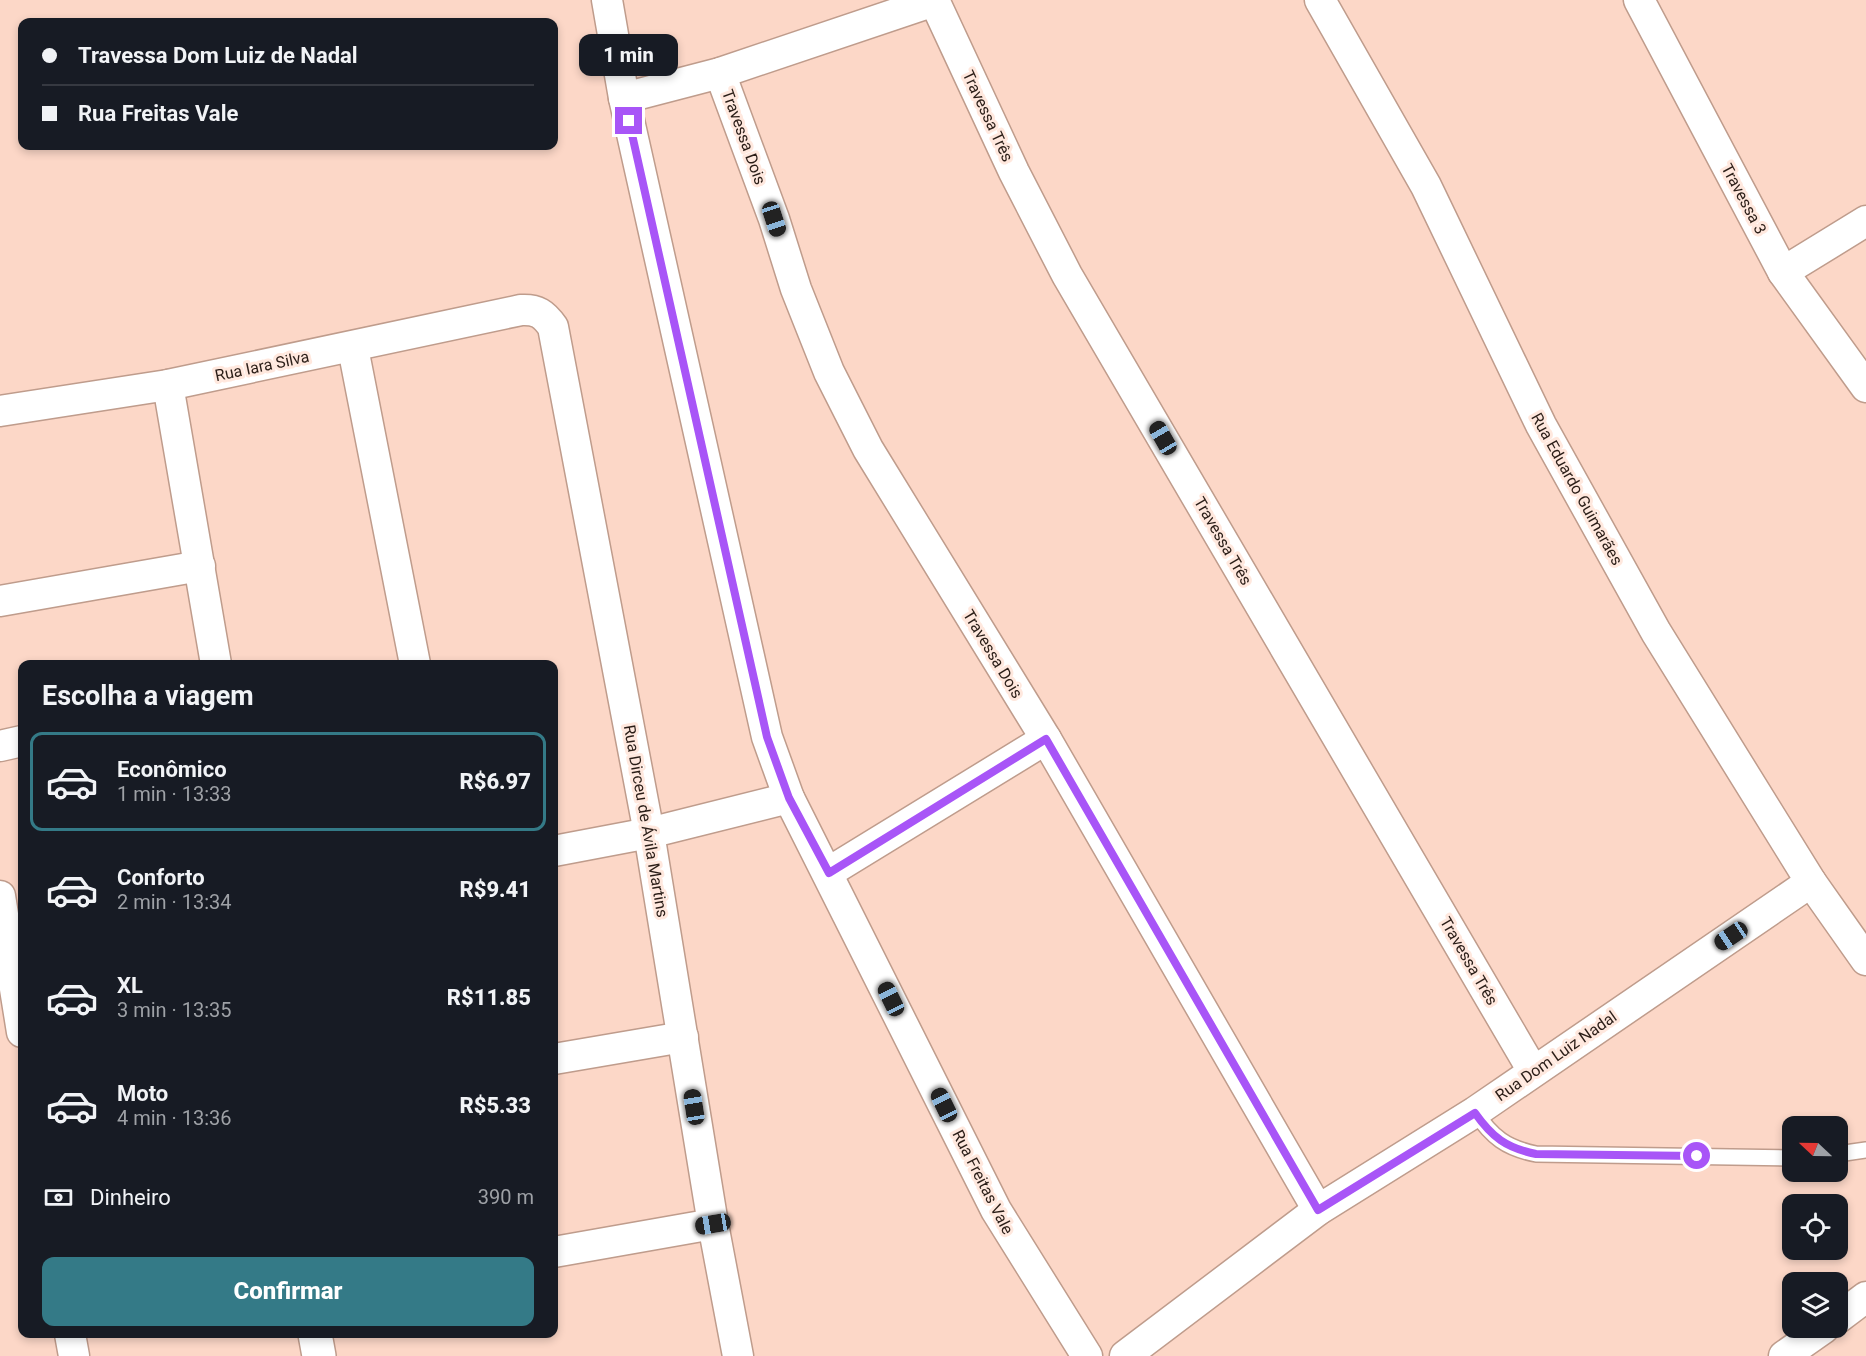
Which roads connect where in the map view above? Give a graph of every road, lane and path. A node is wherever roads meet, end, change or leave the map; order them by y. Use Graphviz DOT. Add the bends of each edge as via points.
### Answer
graph roads {
  1 [pos="607,0"];
  2 [pos="1320,0"];
  3 [pos="1639,0"];
  4 [pos="934,1"];
  5 [pos="720,73"];
  6 [pos="624,98"];
  7 [pos="1866,221"];
  8 [pos="1783,272"];
  9 [pos="521,310"];
  10 [pos="353,348"];
  11 [pos="168,386"];
  12 [pos="1866,387"];
  13 [pos="0,411"];
  14 [pos="200,567"];
  15 [pos="0,601"];
  16 [pos="215,660"];
  17 [pos="414,660"];
  18 [pos="1046,739"];
  19 [pos="18,742"];
  20 [pos="0,746"];
  21 [pos="789,798"];
  22 [pos="649,833"];
  23 [pos="558,850"];
  24 [pos="829,873"];
  25 [pos="1811,882"];
  26 [pos="0,896"];
  27 [pos="1866,960"];
  28 [pos="11,965"];
  29 [pos="18,1008"];
  30 [pos="683,1037"];
  31 [pos="558,1058"];
  32 [pos="1533,1071"];
  33 [pos="1475,1113"];
  34 [pos="1866,1150"];
  35 [pos="1848,1153"];
  36 [pos="1782,1158"];
  37 [pos="1318,1210"];
  38 [pos="713,1224"];
  39 [pos="558,1251"];
  40 [pos="1866,1297"];
  41 [pos="1848,1310"];
  42 [pos="71,1338"];
  43 [pos="316,1338"];
  44 [pos="1810,1338"];
  45 [pos="74,1356"];
  46 [pos="319,1356"];
  47 [pos="738,1356"];
  48 [pos="1087,1356"];
  49 [pos="1125,1356"];
  50 [pos="1784,1356"];
  1 -- 6 [label="street, Rua Freitas Vale"];
  2 -- 25 [label="street, Rua Eduardo Guimarães" via="1426,186 1541,425 1656,632"];
  3 -- 8 [label="street, Travessa 3"];
  4 -- 5 [label="street"];
  4 -- 32 [label="street, Travessa Três" via="1067,275"];
  5 -- 6 [label="street"];
  5 -- 18 [label="street, Travessa Dois" via="829,372 868,449"];
  6 -- 21 [label="street, Rua Freitas Vale" via="767,737"];
  7 -- 8 [label="street"];
  8 -- 12 [label="street, Travessa 3"];
  9 -- 10 [label="street, Rua Iara Silva"];
  9 -- 22 [label="street, Rua Dirceu de Ávila Martins" via="540,312 553,327"];
  10 -- 11 [label="street, Rua Iara Silva"];
  10 -- 17 [label="street"];
  11 -- 13 [label="street, Rua Iara Silva"];
  11 -- 14 [label="street"];
  14 -- 15 [label="street"];
  14 -- 16 [label="street"];
  18 -- 24 [label="street"];
  18 -- 37 [label="street, Travessa Dois"];
  19 -- 20 [label="street"];
  21 -- 22 [label="street"];
  21 -- 24 [label="street, Rua Freitas Vale"];
  22 -- 23 [label="street"];
  22 -- 30 [label="street, Rua Dirceu de Ávila Martins"];
  24 -- 48 [label="street, Rua Freitas Vale" via="996,1210"];
  25 -- 27 [label="street, Rua Eduardo Guimarães"];
  25 -- 32 [label="street, Rua Dom Luiz Nadal"];
  26 -- 28 [label="street"];
  28 -- 29 [label="street"];
  30 -- 31 [label="street"];
  30 -- 38 [label="street, Rua Dirceu de Ávila Martins"];
  32 -- 33 [label="street, Rua Dom Luiz Nadal"];
  33 -- 36 [label="lane" via="1503,1144 1536,1154"];
  33 -- 37 [label="street, Rua Dom Luiz Nadal"];
  34 -- 35 [label="lane"];
  37 -- 49 [label="street, Rua Dom Luiz Nadal"];
  38 -- 39 [label="street"];
  38 -- 47 [label="street, Rua Dirceu de Ávila Martins"];
  40 -- 41 [label="street"];
  42 -- 45 [label="street"];
  43 -- 46 [label="street"];
  44 -- 50 [label="street"];
}
